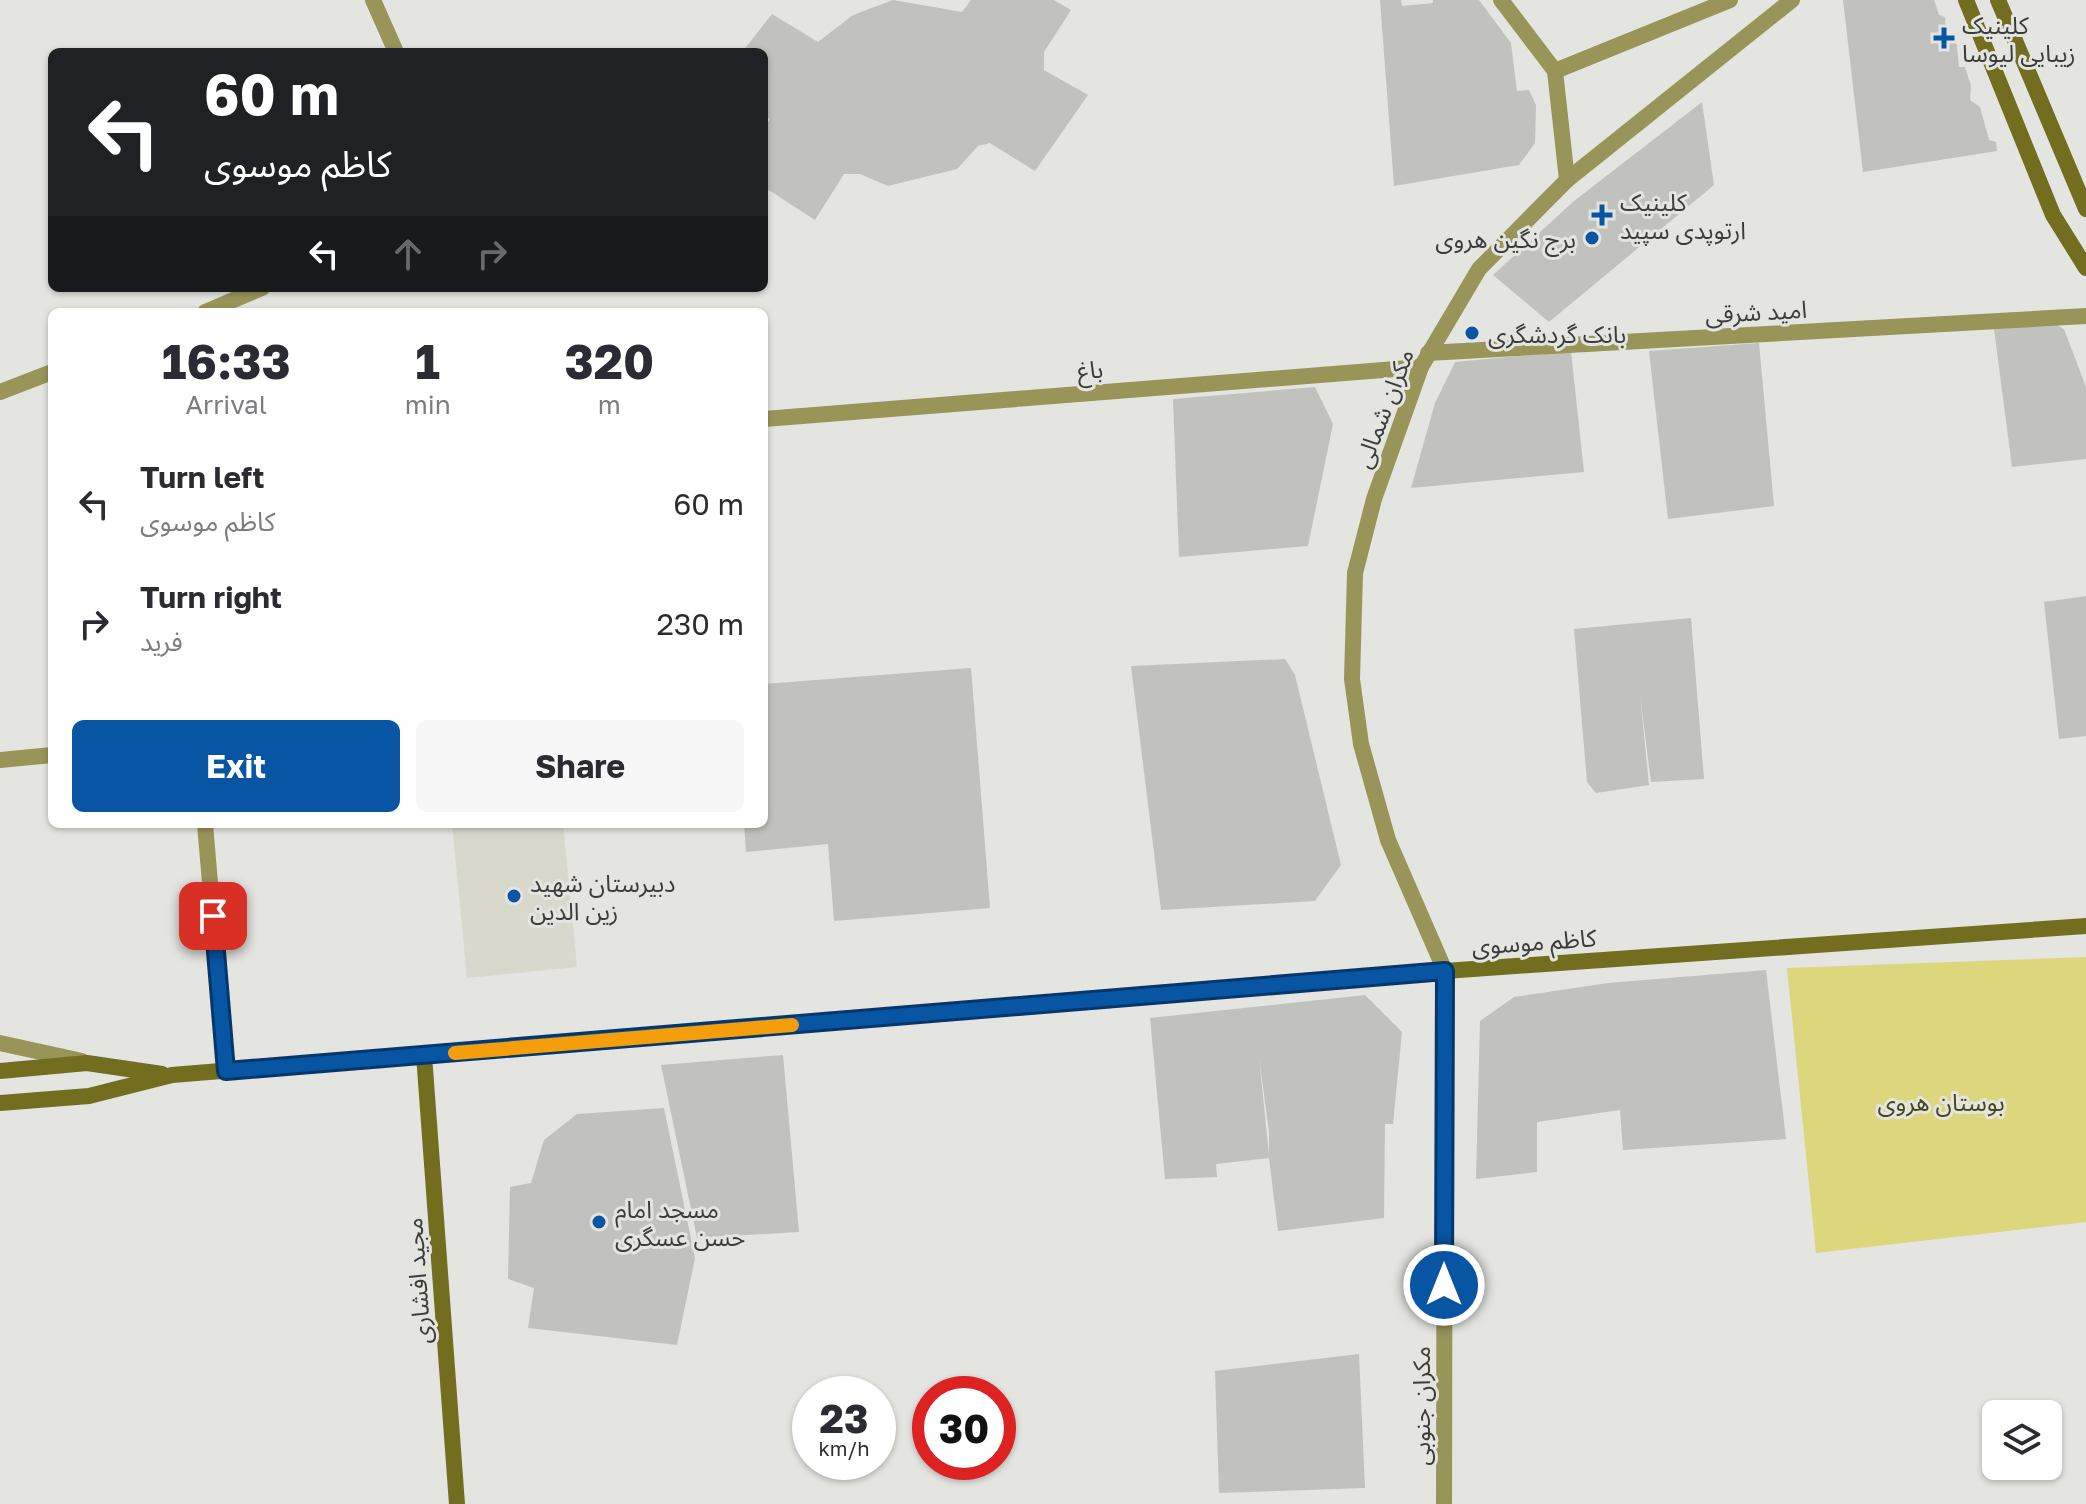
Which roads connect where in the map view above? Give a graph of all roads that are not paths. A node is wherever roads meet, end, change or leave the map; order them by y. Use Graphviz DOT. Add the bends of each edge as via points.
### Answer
graph roads {
  1 [pos="373,0"];
  2 [pos="1501,0"];
  3 [pos="1730,0"];
  4 [pos="1792,0"];
  5 [pos="1966,0"];
  6 [pos="1998,0"];
  7 [pos="394,48"];
  8 [pos="1555,71"];
  9 [pos="1567,180"];
  10 [pos="2086,209"];
  11 [pos="2086,268"];
  12 [pos="252,292"];
  13 [pos="214,308"];
  14 [pos="2086,316"];
  15 [pos="1424,360"];
  16 [pos="48,374"];
  17 [pos="0,392"];
  18 [pos="768,419"];
  19 [pos="48,755"];
  20 [pos="0,760"];
  21 [pos="205,828"];
  22 [pos="2086,926"];
  23 [pos="1445,971"];
  24 [pos="0,1043"];
  25 [pos="424,1055"];
  26 [pos="87,1063"];
  27 [pos="0,1071"];
  28 [pos="226,1071"];
  29 [pos="172,1075"];
  30 [pos="0,1103"];
  31 [pos="457,1504"];
  32 [pos="1444,1504"];
  1 -- 7 [label="street"];
  2 -- 8 [label="street"];
  3 -- 8 [label="street"];
  4 -- 9 [label="street, مکران شمالی"];
  5 -- 11 [label="main road" via="2053,215"];
  6 -- 10 [label="main road"];
  8 -- 9 [label="street"];
  9 -- 15 [label="street, مکران شمالی" via="1479,269"];
  12 -- 13 [label="street"];
  14 -- 15 [label="street, امید شرقی"];
  15 -- 18 [label="street, باغ"];
  15 -- 23 [label="street, مکران شمالی" via="1374,499 1355,573 1352,679 1373,795 1405,886"];
  16 -- 17 [label="street"];
  19 -- 20 [label="street"];
  21 -- 28 [label="street"];
  22 -- 23 [label="main road, کاظم موسوی"];
  23 -- 25 [label="main road, کاظم موسوی"];
  23 -- 32 [label="street, مکران جنوبی"];
  24 -- 26 [label="street"];
  25 -- 28 [label="main road, کاظم موسوی"];
  25 -- 31 [label="main road, مجید افشاری"];
  26 -- 27 [label="main road, کاظم موسوی"];
  26 -- 29 [label="main road, کاظم موسوی"];
  28 -- 29 [label="main road, کاظم موسوی"];
  29 -- 30 [label="main road, کاظم موسوی" via="89,1096"];
}
